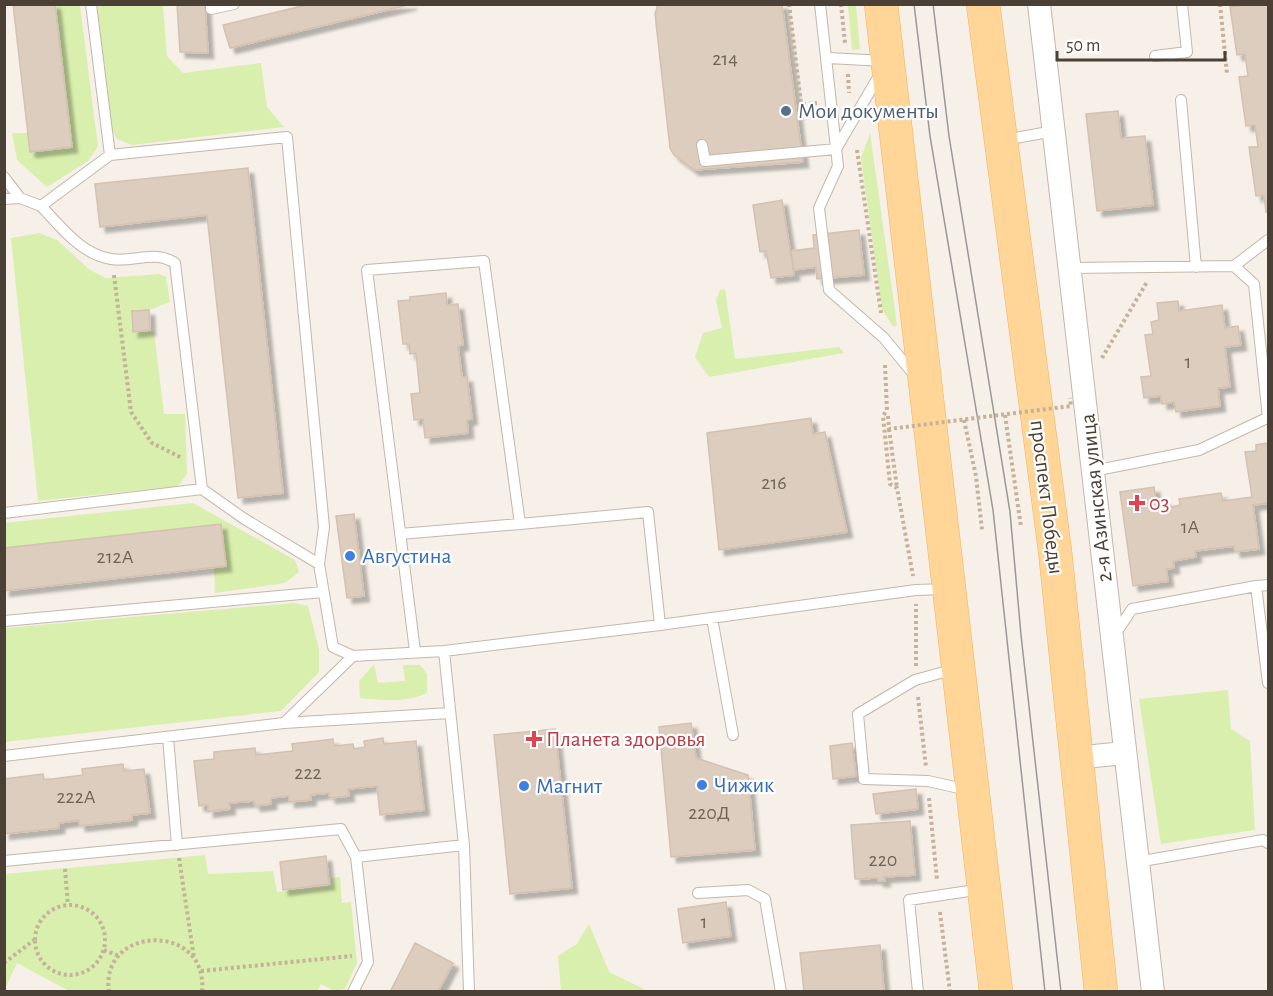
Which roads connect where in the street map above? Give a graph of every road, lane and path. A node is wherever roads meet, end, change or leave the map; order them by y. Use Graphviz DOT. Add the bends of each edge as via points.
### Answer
graph roads {
  1 [pos="91,4"];
  2 [pos="211,4"];
  3 [pos="234,4"];
  4 [pos="789,4"];
  5 [pos="820,4"];
  6 [pos="881,4"];
  7 [pos="983,4"];
  8 [pos="1039,4"];
  9 [pos="1182,4"];
  10 [pos="1220,4"];
  11 [pos="1155,56"];
  12 [pos="828,58"];
  13 [pos="888,61"];
  14 [pos="1227,74"];
  15 [pos="1181,100"];
  16 [pos="809,111"];
  17 [pos="1054,131"];
  18 [pos="999,141"];
  19 [pos="702,145"];
  20 [pos="836,149"];
  21 [pos="857,150"];
  22 [pos="110,156"];
  23 [pos="4,177"];
  24 [pos="20,198"];
  25 [pos="4,199"];
  26 [pos="41,206"];
  27 [pos="1269,240"];
  28 [pos="112,260"];
  29 [pos="1234,266"];
  30 [pos="1155,267"];
  31 [pos="1196,267"];
  32 [pos="1071,268"];
  33 [pos="883,316"];
  34 [pos="885,356"];
  35 [pos="1097,366"];
  36 [pos="927,390"];
  37 [pos="1070,398"];
  38 [pos="1005,414"];
  39 [pos="888,416"];
  40 [pos="1268,418"];
  41 [pos="964,420"];
  42 [pos="890,429"];
  43 [pos="197,462"];
  44 [pos="1093,471"];
  45 [pos="897,488"];
  46 [pos="202,489"];
  47 [pos="4,513"];
  48 [pos="520,524"];
  49 [pos="1021,527"];
  50 [pos="982,530"];
  51 [pos="400,534"];
  52 [pos="319,564"];
  53 [pos="1269,585"];
  54 [pos="1256,586"];
  55 [pos="950,589"];
  56 [pos="916,590"];
  57 [pos="322,592"];
  58 [pos="712,618"];
  59 [pos="4,621"];
  60 [pos="660,625"];
  61 [pos="1111,641"];
  62 [pos="415,651"];
  63 [pos="444,651"];
  64 [pos="353,656"];
  65 [pos="958,668"];
  66 [pos="915,680"];
  67 [pos="1269,683"];
  68 [pos="450,713"];
  69 [pos="284,723"];
  70 [pos="733,735"];
  71 [pos="168,737"];
  72 [pos="1124,753"];
  73 [pos="4,756"];
  74 [pos="1075,758"];
  75 [pos="928,781"];
  76 [pos="974,791"];
  77 [pos="1269,843"];
  78 [pos="177,845"];
  79 [pos="464,845"];
  80 [pos="64,855"];
  81 [pos="356,857"];
  82 [pos="4,861"];
  83 [pos="1137,862"];
  84 [pos="982,889"];
  85 [pos="698,893"];
  86 [pos="938,896"];
  87 [pos="68,905"];
  88 [pos="34,940"];
  89 [pos="104,950"];
  90 [pos="367,955"];
  91 [pos="119,956"];
  92 [pos="194,958"];
  93 [pos="4,963"];
  94 [pos="201,971"];
  95 [pos="109,992"];
  96 [pos="202,992"];
  97 [pos="353,992"];
  98 [pos="469,992"];
  99 [pos="781,992"];
  100 [pos="918,992"];
  101 [pos="950,992"];
  102 [pos="996,992"];
  103 [pos="1101,992"];
  104 [pos="1153,992"];
  1 -- 22 [label="lane"];
  2 -- 3 [label="lane" via="211,9"];
  4 -- 16 [label="path" via="800,105 802,112"];
  5 -- 12 [label="lane"];
  6 -- 13 [label="main road"];
  7 -- 18 [label="main road, проспект Победы"];
  8 -- 17 [label="street, 2-я Азинская улица"];
  9 -- 11 [label="lane" via="1187,52"];
  10 -- 14 [label="path"];
  12 -- 13 [label="lane"];
  12 -- 20 [label="lane"];
  13 -- 20 [label="lane"];
  13 -- 36 [label="main road"];
  15 -- 31 [label="lane"];
  17 -- 18 [label="lane"];
  17 -- 32 [label="street, 2-я Азинская улица"];
  18 -- 74 [label="main road, проспект Победы" via="1055,551"];
  19 -- 20 [label="lane" via="705,161"];
  20 -- 36 [label="lane" via="838,166 819,208 829,290 884,338"];
  21 -- 33 [label="path"];
  22 -- 26 [label="lane"];
  22 -- 52 [label="lane" via="288,137 324,527"];
  23 -- 24 [label="lane"];
  24 -- 25 [label="lane"];
  24 -- 26 [label="lane"];
  26 -- 28 [label="lane" via="80,247"];
  27 -- 29 [label="lane"];
  28 -- 43 [label="path" via="131,412 152,443"];
  28 -- 43 [label="lane" via="164,256 176,263"];
  29 -- 31 [label="lane"];
  29 -- 40 [label="lane" via="1254,284"];
  30 -- 31 [label="lane"];
  30 -- 32 [label="lane"];
  30 -- 35 [label="path"];
  32 -- 44 [label="street, 2-я Азинская улица"];
  34 -- 45 [label="path" via="887,410 883,416 890,484"];
  36 -- 55 [label="main road"];
  37 -- 38 [label="path, bridge" via="1071,406"];
  38 -- 41 [label="path, bridge"];
  38 -- 49 [label="path"];
  39 -- 42 [label="path, bridge"];
  40 -- 44 [label="lane" via="1199,450"];
  41 -- 42 [label="path, bridge"];
  41 -- 50 [label="path"];
  42 -- 45 [label="path"];
  43 -- 46 [label="lane"];
  44 -- 61 [label="street, 2-я Азинская улица"];
  45 -- 56 [label="path"];
  46 -- 47 [label="lane"];
  46 -- 52 [label="lane"];
  48 -- 51 [label="lane"];
  48 -- 51 [label="lane" via="484,261 367,270"];
  48 -- 60 [label="lane" via="648,512"];
  51 -- 62 [label="lane"];
  52 -- 57 [label="lane"];
  53 -- 54 [label="lane"];
  54 -- 61 [label="lane" via="1132,609"];
  54 -- 67 [label="lane"];
  55 -- 56 [label="lane"];
  55 -- 65 [label="main road"];
  56 -- 58 [label="lane"];
  56 -- 66 [label="path"];
  57 -- 59 [label="lane"];
  57 -- 64 [label="lane" via="333,647"];
  58 -- 60 [label="lane"];
  58 -- 70 [label="lane"];
  60 -- 63 [label="lane"];
  61 -- 72 [label="street, 2-я Азинская улица"];
  62 -- 63 [label="lane"];
  62 -- 64 [label="lane"];
  63 -- 68 [label="lane"];
  64 -- 69 [label="lane"];
  65 -- 66 [label="lane"];
  65 -- 76 [label="main road"];
  66 -- 75 [label="path"];
  66 -- 75 [label="lane" via="858,714 864,779"];
  68 -- 69 [label="lane"];
  68 -- 79 [label="lane"];
  69 -- 71 [label="lane"];
  71 -- 73 [label="lane"];
  71 -- 78 [label="lane"];
  72 -- 74 [label="street"];
  72 -- 83 [label="street, 2-я Азинская улица"];
  74 -- 103 [label="main road, проспект Победы"];
  75 -- 76 [label="lane"];
  75 -- 86 [label="path"];
  76 -- 84 [label="main road"];
  77 -- 83 [label="lane" via="1263,840"];
  78 -- 80 [label="lane"];
  78 -- 81 [label="lane" via="341,830"];
  78 -- 92 [label="path"];
  79 -- 81 [label="lane"];
  79 -- 98 [label="lane"];
  80 -- 82 [label="lane"];
  80 -- 87 [label="path"];
  81 -- 90 [label="lane"];
  83 -- 104 [label="street, 2-я Азинская улица"];
  84 -- 86 [label="lane"];
  84 -- 102 [label="main road"];
  85 -- 99 [label="lane" via="748,890 765,898"];
  86 -- 100 [label="lane" via="909,900"];
  86 -- 101 [label="path"];
  87 -- 88 [label="path" via="48,912 36,929"];
  87 -- 89 [label="path" via="90,910 98,918 106,939"];
  88 -- 89 [label="path" via="36,951 49,969 70,976 92,969"];
  88 -- 93 [label="path"];
  89 -- 91 [label="path"];
  90 -- 94 [label="path"];
  90 -- 97 [label="lane" via="368,962"];
  91 -- 92 [label="path" via="129,946 157,939 171,941"];
  91 -- 95 [label="path" via="111,970"];
  92 -- 94 [label="path"];
  94 -- 96 [label="path"];
}
